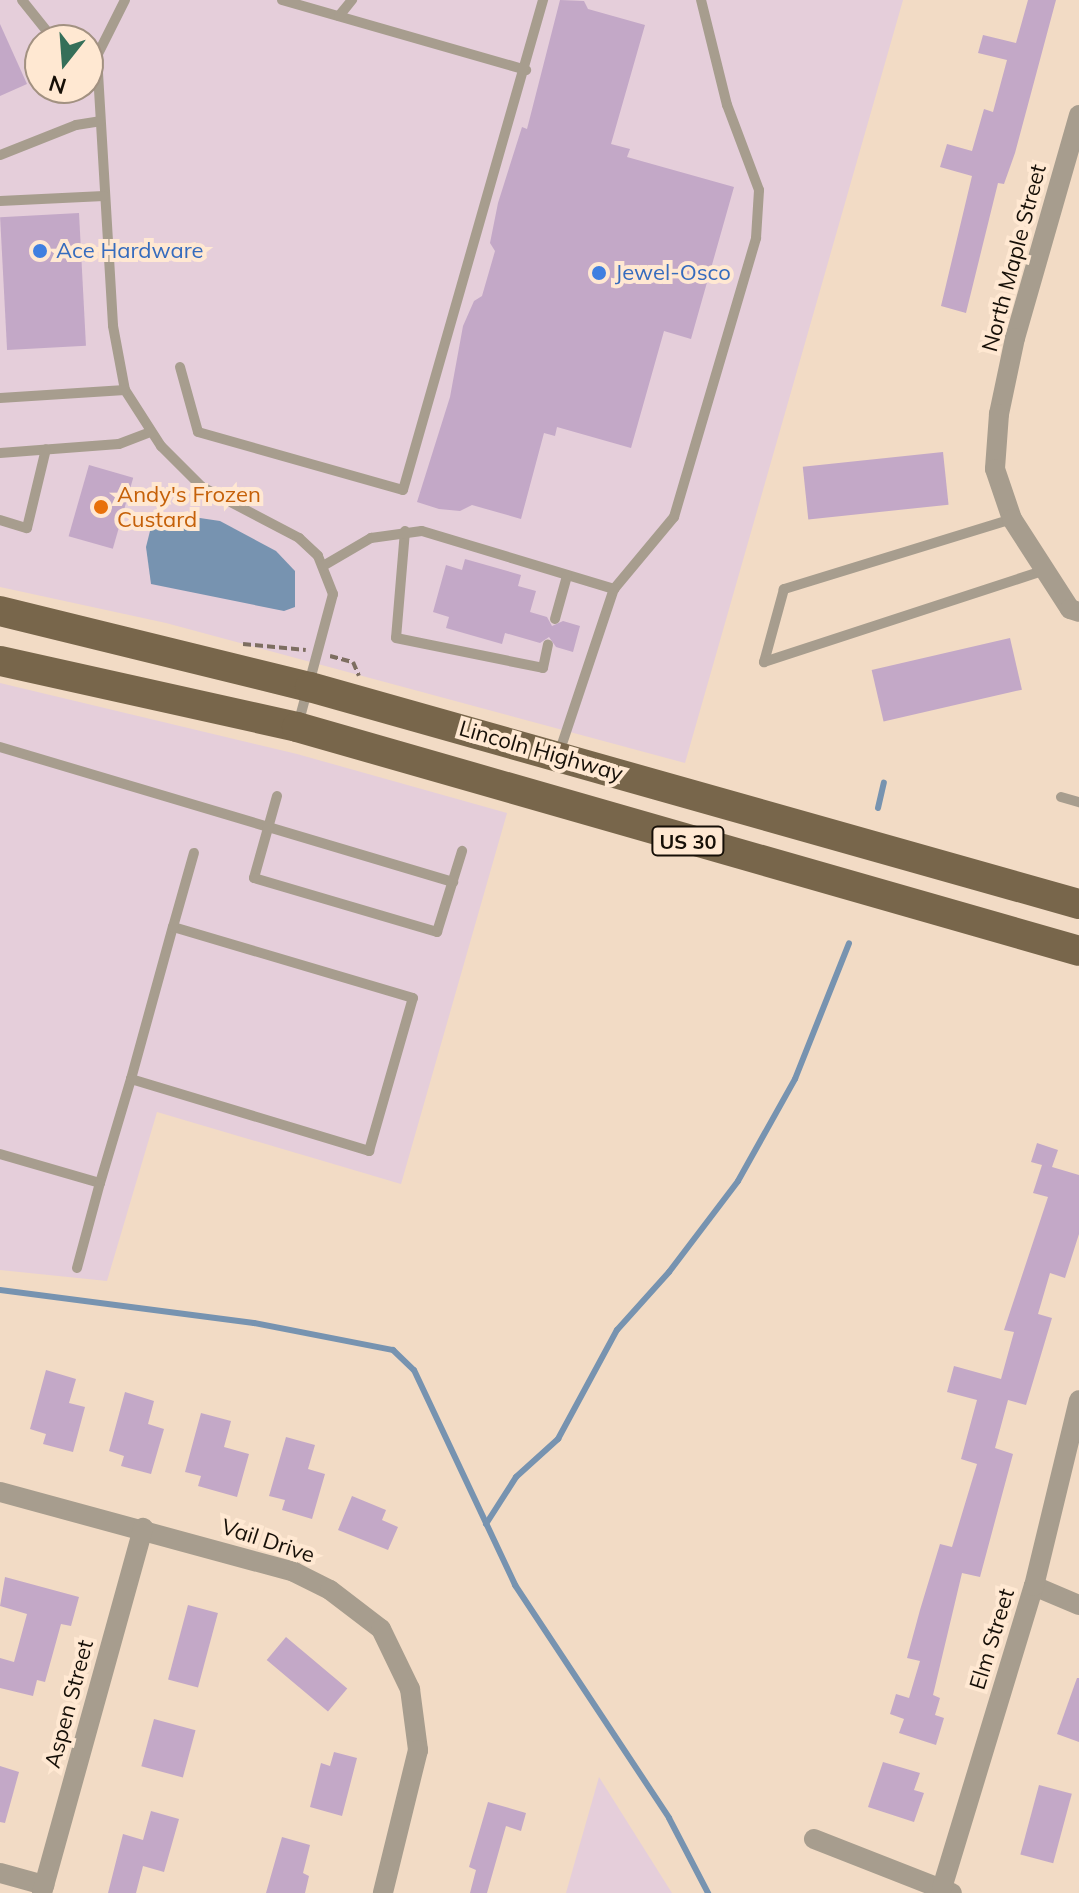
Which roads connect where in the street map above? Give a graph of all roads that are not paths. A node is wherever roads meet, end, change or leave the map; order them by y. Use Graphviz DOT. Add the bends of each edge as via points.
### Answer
graph roads {
  1 [pos="125,0"];
  2 [pos="282,0"];
  3 [pos="352,0"];
  4 [pos="543,0"];
  5 [pos="701,0"];
  6 [pos="27,2"];
  7 [pos="339,16"];
  8 [pos="43,24"];
  9 [pos="104,39"];
  10 [pos="526,70"];
  11 [pos="98,104"];
  12 [pos="1079,115"];
  13 [pos="100,121"];
  14 [pos="0,155"];
  15 [pos="104,196"];
  16 [pos="0,201"];
  17 [pos="180,367"];
  18 [pos="125,390"];
  19 [pos="0,398"];
  20 [pos="151,432"];
  21 [pos="46,449"];
  22 [pos="0,453"];
  23 [pos="1012,519"];
  24 [pos="0,520"];
  25 [pos="405,531"];
  26 [pos="323,566"];
  27 [pos="1045,570"];
  28 [pos="567,576"];
  29 [pos="614,589"];
  30 [pos="0,611"];
  31 [pos="1079,612"];
  32 [pos="555,619"];
  33 [pos="548,645"];
  34 [pos="0,661"];
  35 [pos="310,687"];
  36 [pos="297,727"];
  37 [pos="0,747"];
  38 [pos="559,755"];
  39 [pos="277,796"];
  40 [pos="1061,797"];
  41 [pos="1079,802"];
  42 [pos="268,830"];
  43 [pos="462,851"];
  44 [pos="194,853"];
  45 [pos="453,882"];
  46 [pos="1079,904"];
  47 [pos="173,927"];
  48 [pos="1079,951"];
  49 [pos="131,1079"];
  50 [pos="0,1154"];
  51 [pos="100,1183"];
  52 [pos="77,1268"];
  53 [pos="1079,1400"];
  54 [pos="0,1492"];
  55 [pos="143,1528"];
  56 [pos="1034,1586"];
  57 [pos="1079,1605"];
  58 [pos="814,1839"];
  59 [pos="0,1873"];
  60 [pos="43,1889"];
  61 [pos="947,1891"];
  62 [pos="383,1893"];
  1 -- 9 [label="lane"];
  2 -- 7 [label="lane"];
  3 -- 7 [label="lane"];
  4 -- 10 [label="lane"];
  5 -- 29 [label="lane" via="761,212 674,517"];
  6 -- 8 [label="lane"];
  7 -- 10 [label="lane"];
  10 -- 17 [label="lane" via="403,490 198,432"];
  11 -- 13 [label="lane"];
  12 -- 23 [label="street, North Maple Street" via="999,414 995,469"];
  13 -- 14 [label="lane"];
  13 -- 15 [label="lane"];
  15 -- 16 [label="lane"];
  15 -- 18 [label="lane" via="113,326"];
  18 -- 19 [label="lane"];
  18 -- 20 [label="lane"];
  20 -- 21 [label="lane" via="119,444"];
  20 -- 26 [label="lane" via="202,487 299,538"];
  21 -- 22 [label="lane"];
  21 -- 24 [label="lane" via="27,528"];
  23 -- 27 [label="street, North Maple Street"];
  23 -- 27 [label="lane" via="784,589 764,662"];
  25 -- 26 [label="lane" via="371,538"];
  25 -- 28 [label="lane" via="449,536"];
  25 -- 33 [label="lane" via="396,638 543,668"];
  26 -- 35 [label="lane" via="333,594"];
  27 -- 31 [label="street, North Maple Street" via="1070,609"];
  28 -- 29 [label="lane"];
  28 -- 32 [label="lane"];
  29 -- 38 [label="lane"];
  30 -- 35 [label="main road, Lincoln Highway / US 30"];
  34 -- 36 [label="main road, Lincoln Highway / US 30"];
  35 -- 36 [label="lane"];
  35 -- 38 [label="main road, Lincoln Highway / US 30"];
  36 -- 48 [label="main road, Lincoln Highway / US 30"];
  37 -- 42 [label="lane"];
  38 -- 46 [label="main road, Lincoln Highway / US 30"];
  39 -- 42 [label="lane"];
  40 -- 41 [label="lane"];
  42 -- 45 [label="lane"];
  42 -- 45 [label="lane" via="254,878 437,932"];
  43 -- 45 [label="lane"];
  44 -- 47 [label="lane"];
  47 -- 49 [label="lane"];
  47 -- 49 [label="lane" via="413,998 369,1151"];
  49 -- 51 [label="lane"];
  50 -- 51 [label="lane"];
  51 -- 52 [label="lane"];
  53 -- 56 [label="street, Elm Street"];
  54 -- 55 [label="street, Vail Drive"];
  55 -- 60 [label="street, Aspen Street"];
  55 -- 62 [label="street, Vail Drive" via="312,1580 381,1629 410,1689 418,1750"];
  56 -- 57 [label="street"];
  56 -- 61 [label="street, Elm Street"];
  58 -- 61 [label="street"];
  59 -- 60 [label="street"];
}
